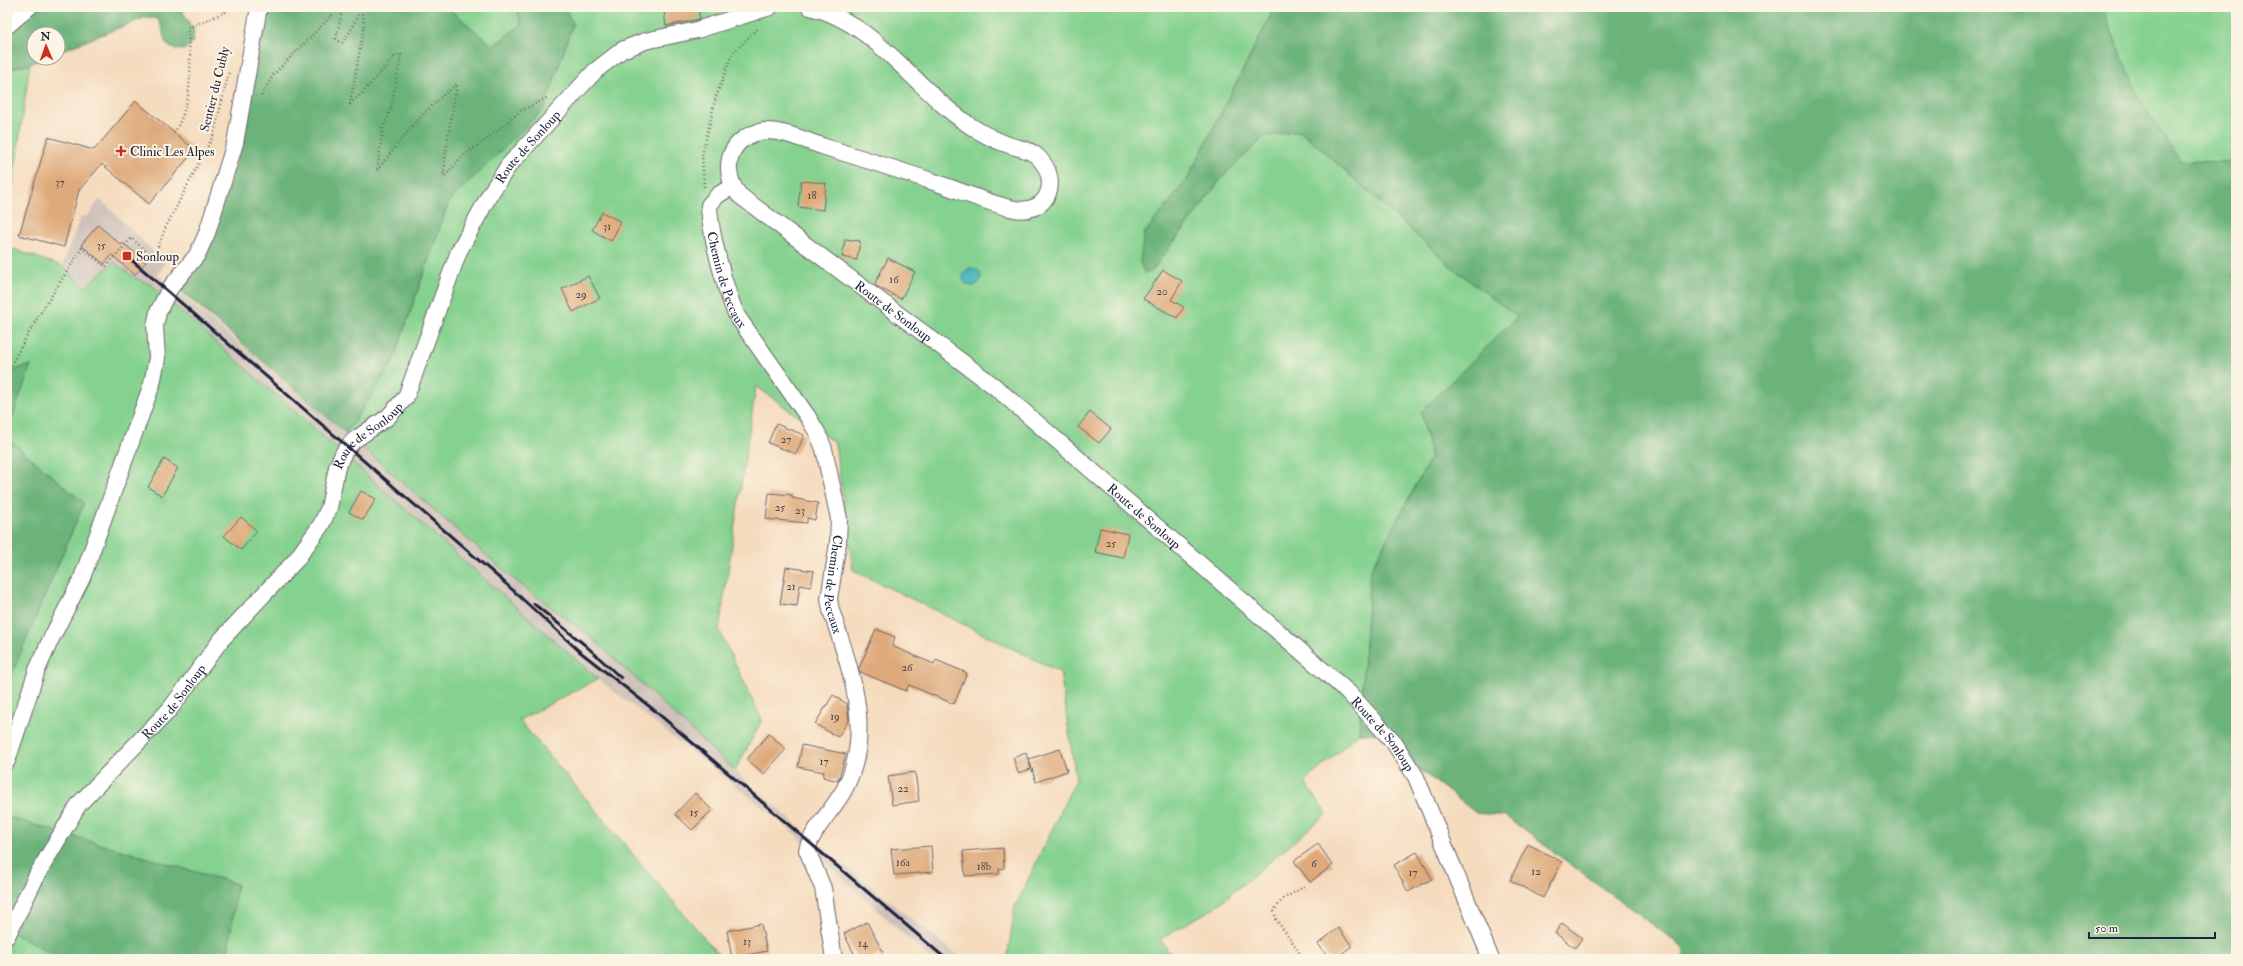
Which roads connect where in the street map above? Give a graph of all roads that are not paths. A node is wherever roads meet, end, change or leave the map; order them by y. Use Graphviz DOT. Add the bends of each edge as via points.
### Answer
graph roads {
  1 [pos="29,7"];
  2 [pos="259,7"];
  3 [pos="770,7"];
  4 [pos="810,7"];
  5 [pos="7,26"];
  6 [pos="733,186"];
  7 [pos="7,761"];
  8 [pos="7,936"];
  9 [pos="834,959"];
  10 [pos="1491,959"];
  1 -- 5 [label="street"];
  2 -- 7 [label="street" via="241,119 207,233 197,255 170,288 158,312 155,326 157,358 152,384 82,578 37,670"];
  3 -- 8 [label="street, Route de Sonloup" via="622,50 596,71 509,165 457,255 406,396 388,417 353,441 344,452 337,467 329,508 321,525 296,560 221,640 170,709 79,804 38,873"];
  4 -- 6 [label="street, Route de Sonloup" via="841,20 866,35 976,130 1037,156 1045,167 1050,183 1047,198 1034,208 1012,209 892,168 765,131 744,138 733,150 728,169"];
  6 -- 9 [label="street, Chemin de Peccaux" via="718,195 709,205 709,220 731,303 737,316 818,434 838,508 839,537 829,599 852,676 859,740 845,788 812,838 807,850 823,888"];
  6 -- 10 [label="street, Route de Sonloup" via="746,202 994,386 1348,692 1393,741 1416,777"];
}
